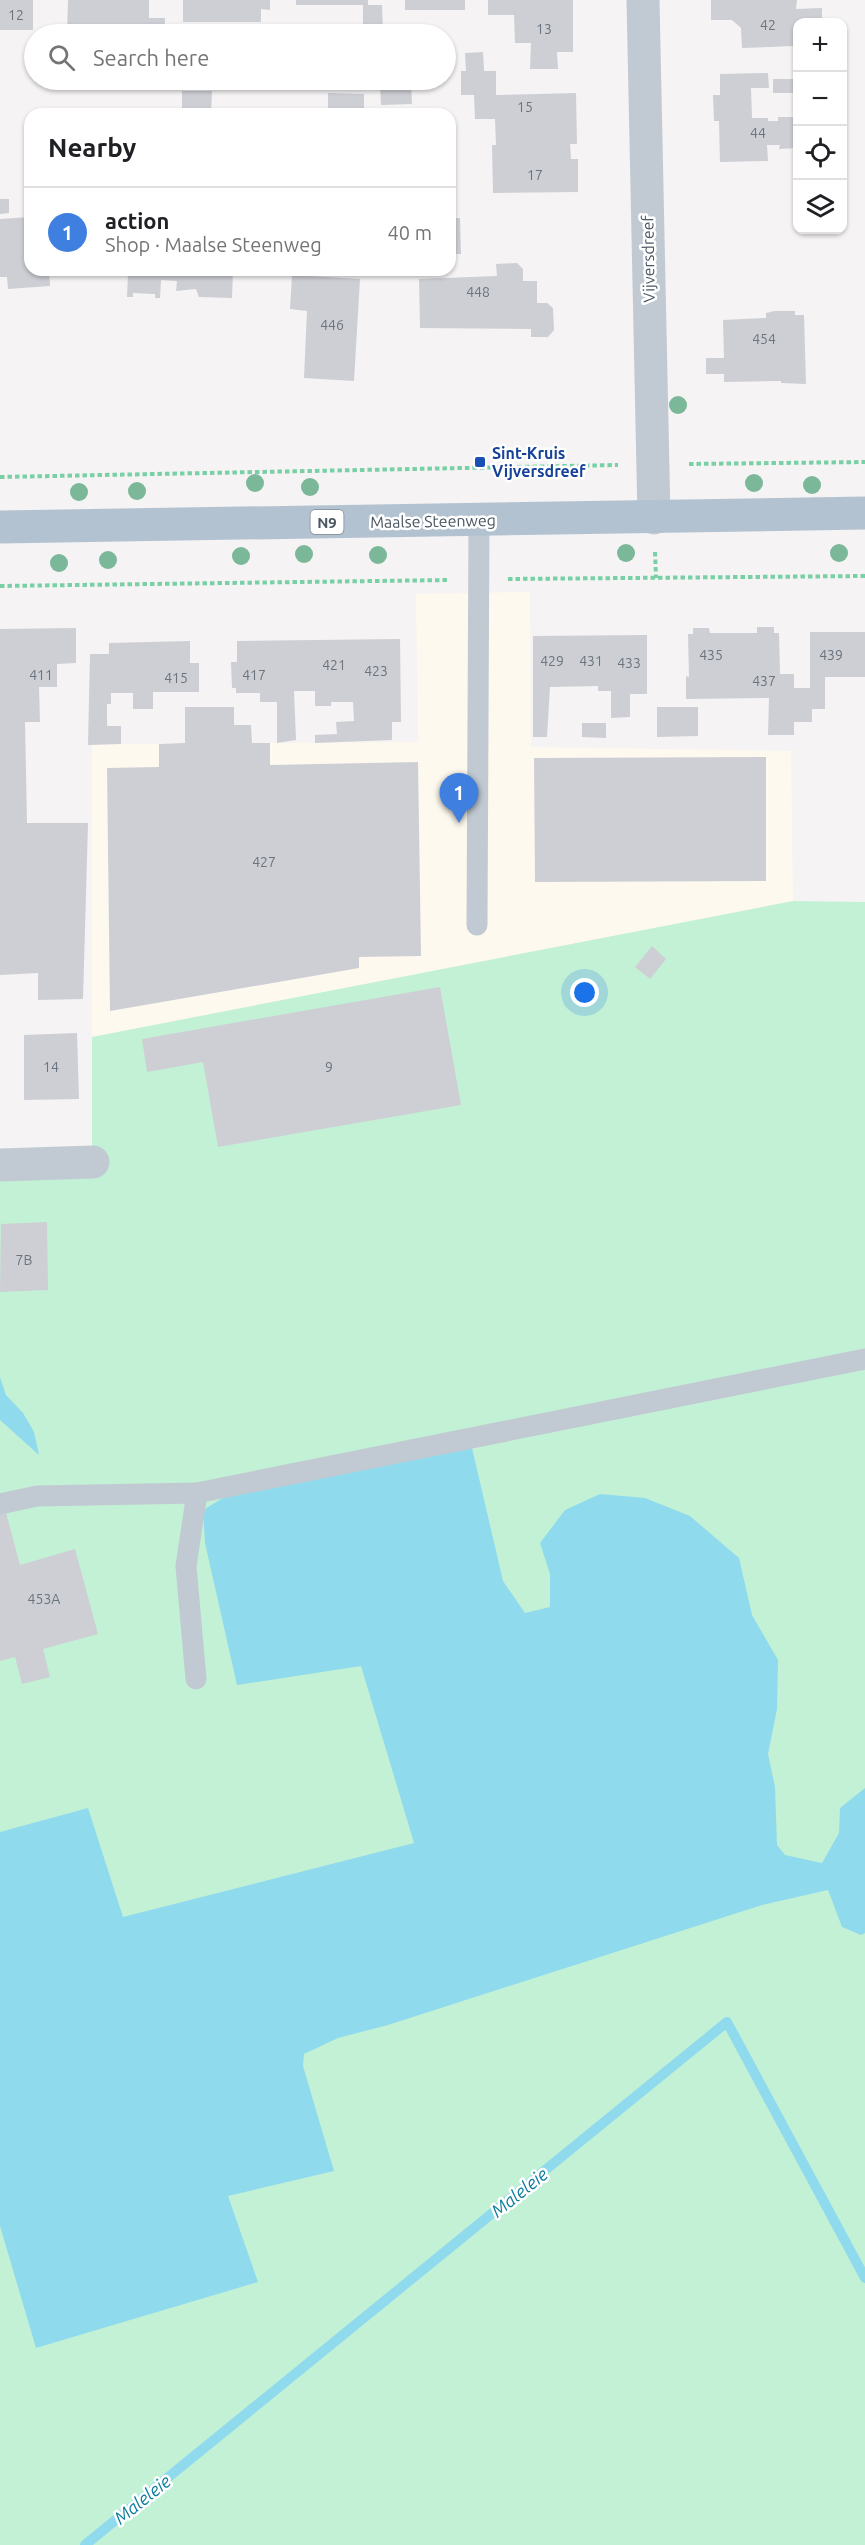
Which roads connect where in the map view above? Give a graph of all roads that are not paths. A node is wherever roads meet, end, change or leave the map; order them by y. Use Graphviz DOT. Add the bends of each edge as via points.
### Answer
graph roads {
  1 [pos="643,0"];
  2 [pos="865,513"];
  3 [pos="654,518"];
  4 [pos="479,520"];
  5 [pos="0,527"];
  6 [pos="477,925"];
  7 [pos="93,1162"];
  8 [pos="0,1165"];
  9 [pos="865,1359"];
  10 [pos="197,1493"];
  11 [pos="0,1504"];
  12 [pos="196,1679"];
  1 -- 3 [label="street, Vijversdreef"];
  2 -- 3 [label="main road, Maalse Steenweg / N9"];
  3 -- 4 [label="main road, Maalse Steenweg / N9"];
  4 -- 5 [label="main road, Maalse Steenweg / N9"];
  4 -- 6 [label="lane"];
  7 -- 8 [label="street"];
  9 -- 10 [label="lane"];
  10 -- 11 [label="lane" via="37,1496"];
  10 -- 12 [label="lane" via="186,1566"];
}
